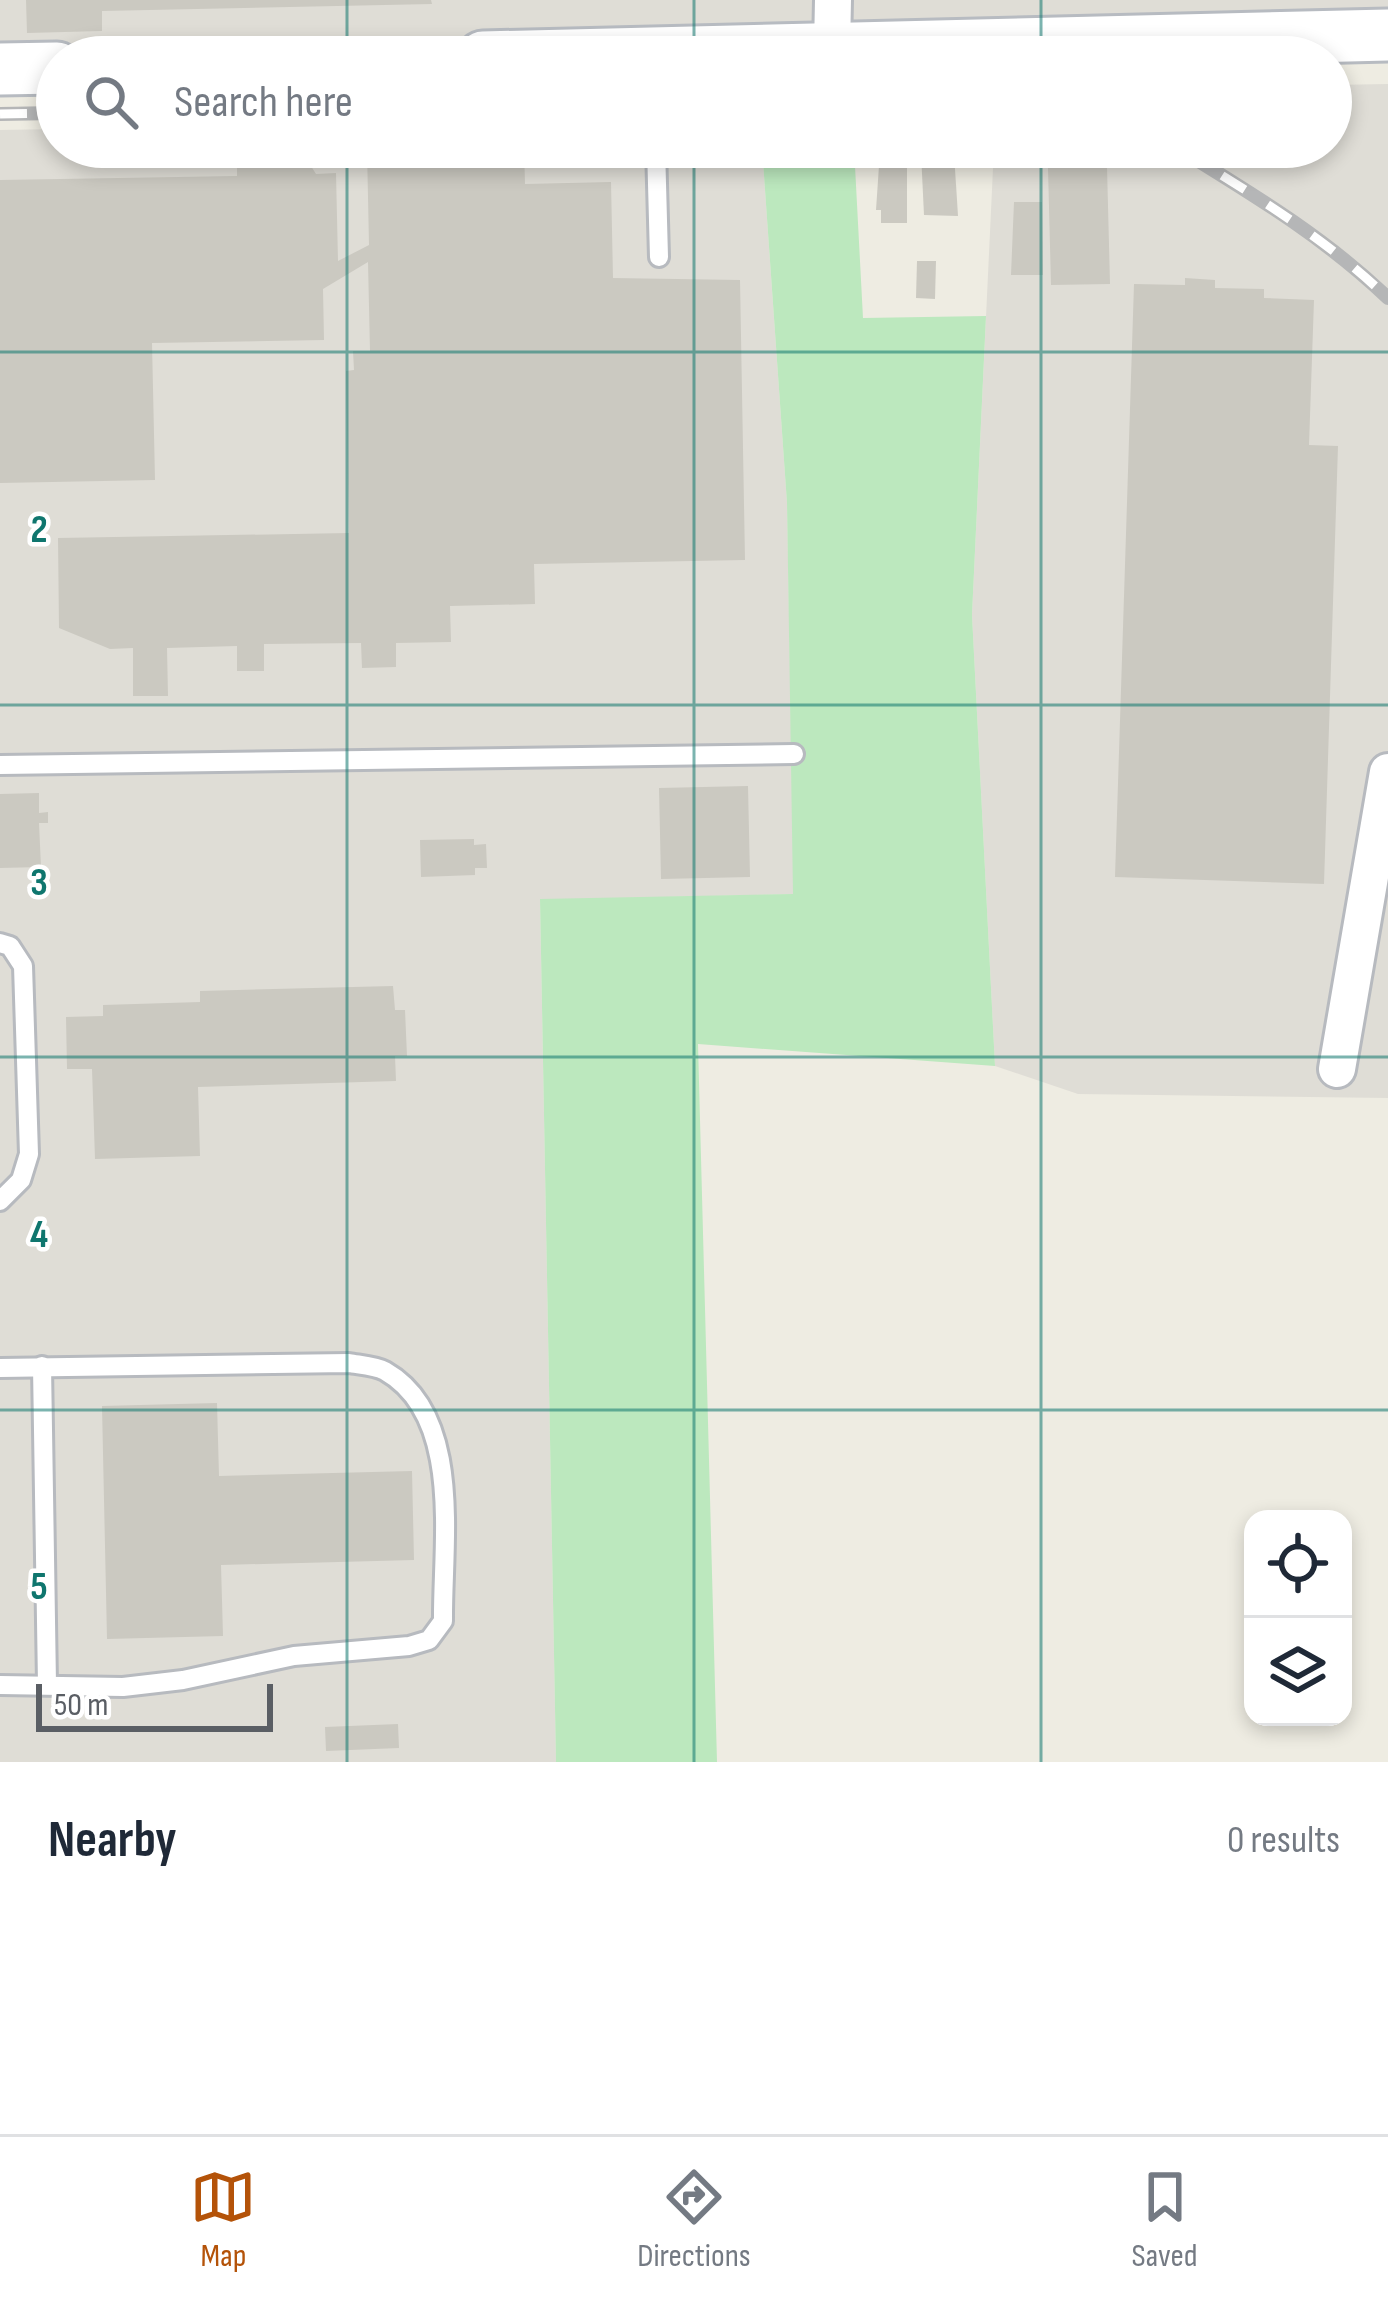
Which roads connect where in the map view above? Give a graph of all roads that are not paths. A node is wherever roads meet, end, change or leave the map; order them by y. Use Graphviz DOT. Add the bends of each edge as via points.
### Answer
graph roads {
  1 [pos="833,24"];
  2 [pos="1388,35"];
  3 [pos="763,36"];
  4 [pos="36,68"];
  5 [pos="0,69"];
  6 [pos="657,168"];
  7 [pos="659,257"];
  8 [pos="794,754"];
  9 [pos="0,765"];
  10 [pos="1388,772"];
  11 [pos="0,943"];
  12 [pos="1337,1069"];
  13 [pos="0,1201"];
  14 [pos="42,1366"];
  15 [pos="0,1368"];
  16 [pos="47,1684"];
  17 [pos="0,1685"];
  1 -- 2 [label="street"];
  1 -- 3 [label="street"];
  4 -- 5 [label="street"];
  6 -- 7 [label="lane"];
  8 -- 9 [label="lane"];
  10 -- 12 [label="street"];
  11 -- 13 [label="lane" via="23,966 29,1154 21,1180"];
  14 -- 15 [label="lane"];
  14 -- 16 [label="lane"];
  14 -- 16 [label="lane" via="349,1363 385,1371 425,1411 440,1442 443,1621 429,1640 123,1687"];
  16 -- 17 [label="lane"];
}
